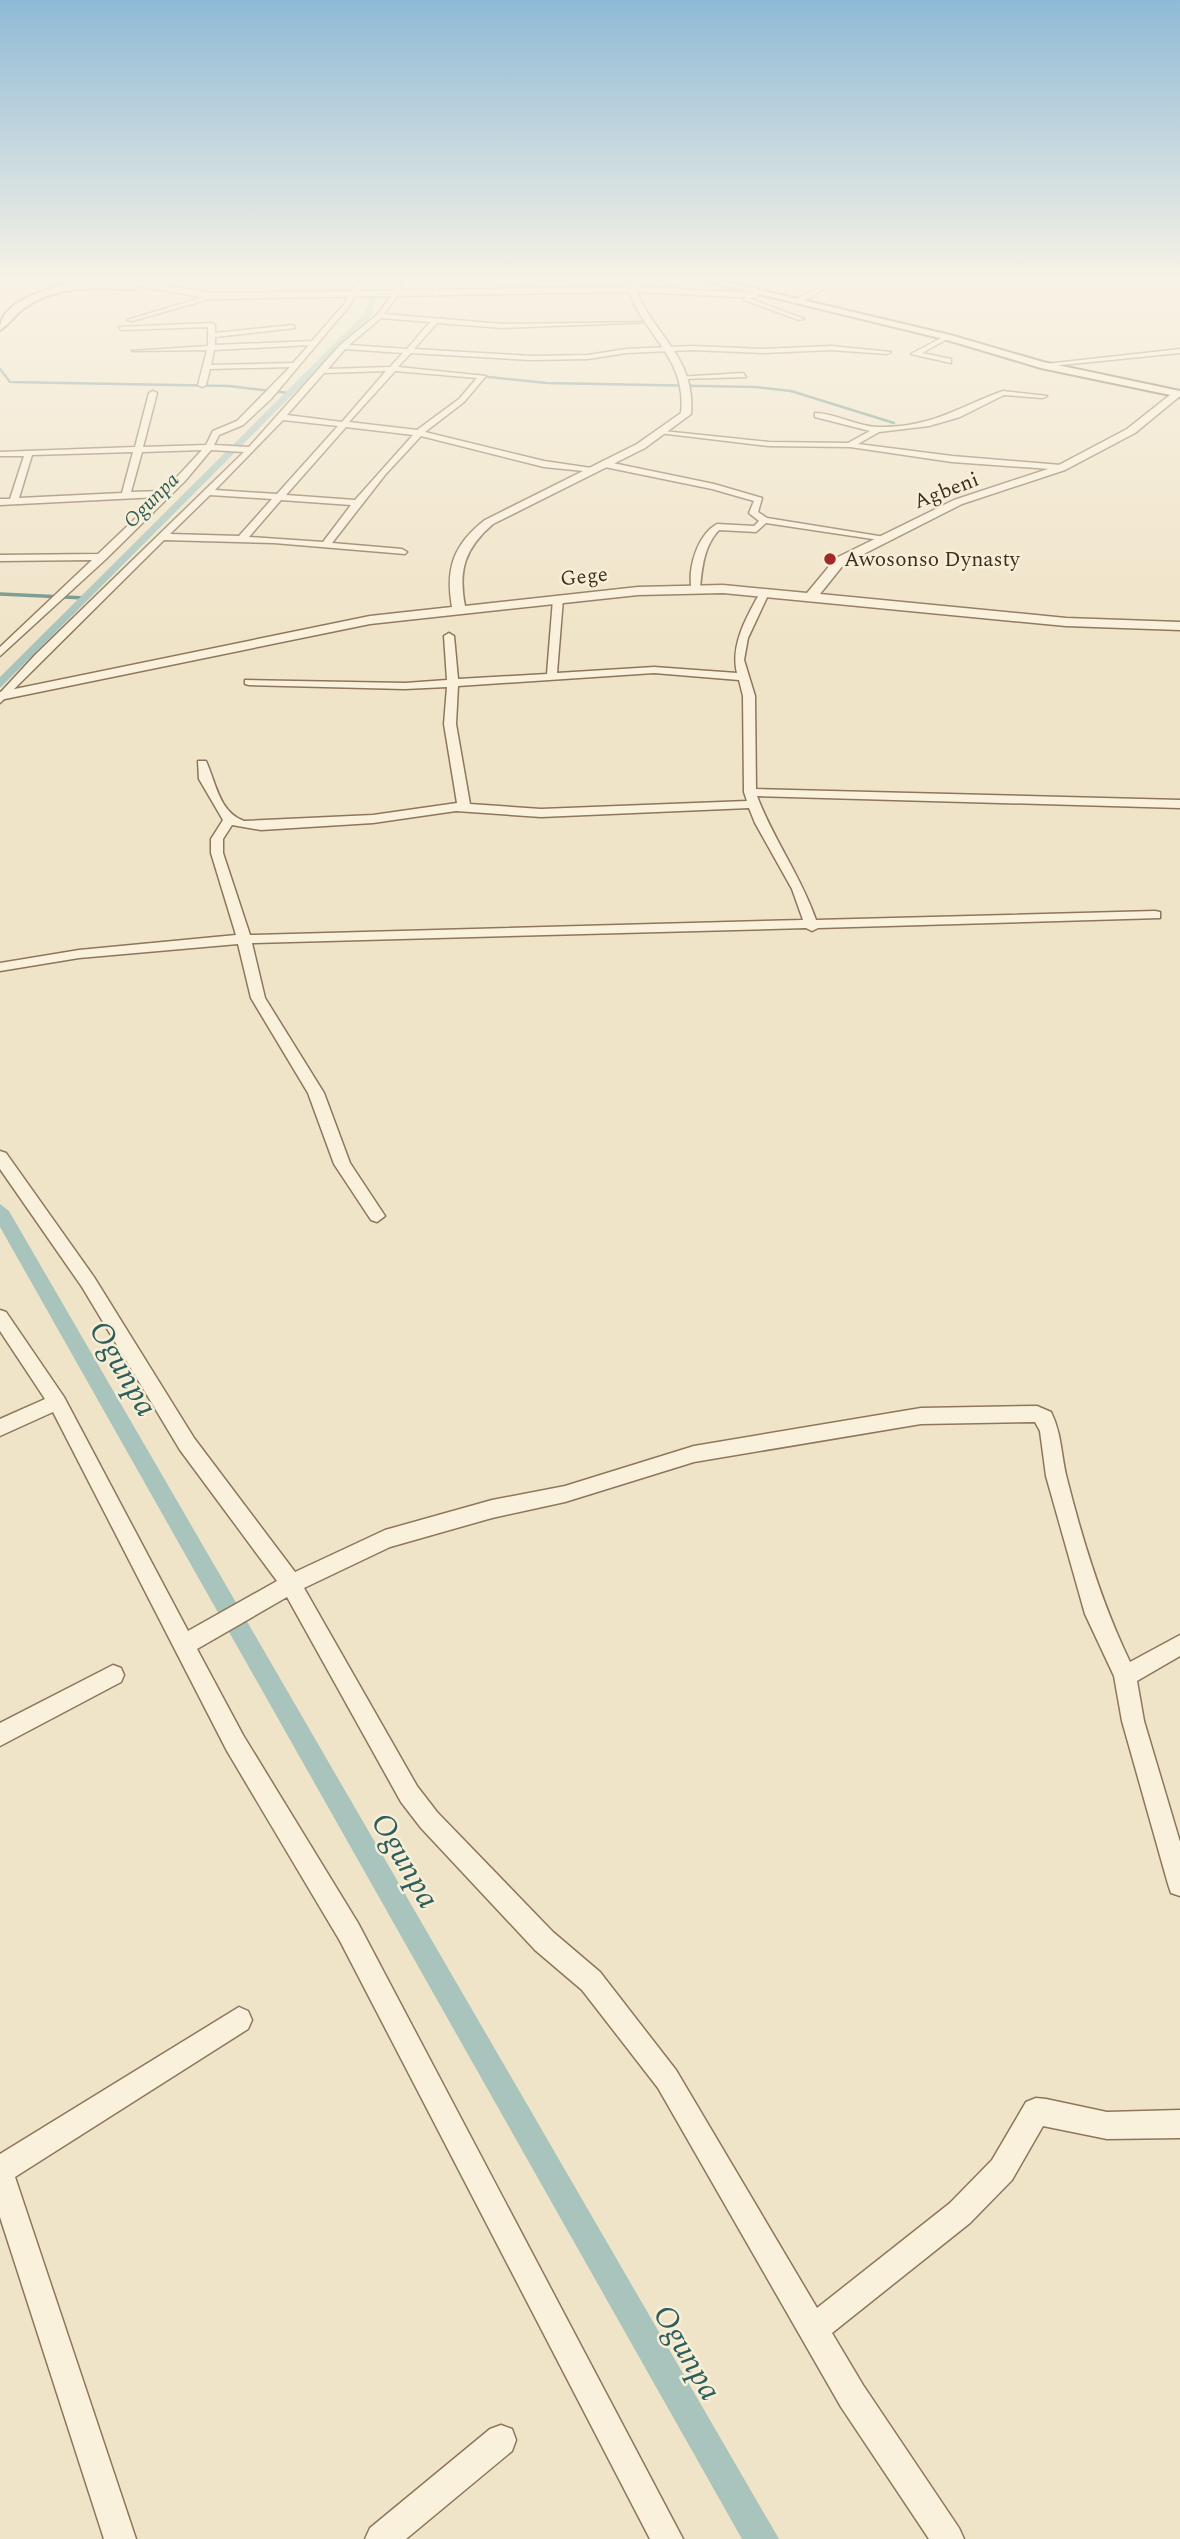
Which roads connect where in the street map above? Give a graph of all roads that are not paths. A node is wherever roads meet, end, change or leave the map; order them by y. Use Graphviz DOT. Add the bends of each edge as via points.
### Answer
graph roads {
  1 [pos="152,397"];
  2 [pos="265,397"];
  3 [pos="300,397"];
  4 [pos="369,397"];
  5 [pos="463,397"];
  6 [pos="685,397"];
  7 [pos="994,397"];
  8 [pos="1173,397"];
  9 [pos="832,406"];
  10 [pos="282,417"];
  11 [pos="344,424"];
  12 [pos="877,430"];
  13 [pos="419,433"];
  14 [pos="663,433"];
  15 [pos="850,445"];
  16 [pos="211,447"];
  17 [pos="137,449"];
  18 [pos="248,449"];
  19 [pos="29,453"];
  20 [pos="0,454"];
  21 [pos="598,467"];
  22 [pos="1061,468"];
  23 [pos="206,492"];
  24 [pos="126,495"];
  25 [pos="166,495"];
  26 [pos="281,498"];
  27 [pos="14,501"];
  28 [pos="0,502"];
  29 [pos="359,503"];
  30 [pos="764,520"];
  31 [pos="162,537"];
  32 [pos="886,538"];
  33 [pos="241,540"];
  34 [pos="326,544"];
  35 [pos="402,552"];
  36 [pos="103,556"];
  37 [pos="0,558"];
  38 [pos="695,589"];
  39 [pos="764,593"];
  40 [pos="811,597"];
  41 [pos="558,599"];
  42 [pos="459,609"];
  43 [pos="1180,626"];
  44 [pos="449,636"];
  45 [pos="0,653"];
  46 [pos="552,674"];
  47 [pos="743,677"];
  48 [pos="249,682"];
  49 [pos="453,682"];
  50 [pos="1,697"];
  51 [pos="202,764"];
  52 [pos="752,798"];
  53 [pos="1180,804"];
  54 [pos="464,807"];
  55 [pos="229,820"];
  56 [pos="1155,915"];
  57 [pos="812,927"];
  58 [pos="242,939"];
  59 [pos="0,967"];
  60 [pos="0,1157"];
  61 [pos="377,1216"];
  62 [pos="0,1317"];
  63 [pos="57,1402"];
  64 [pos="0,1428"];
  65 [pos="289,1585"];
  66 [pos="184,1644"];
  67 [pos="1180,1645"];
  68 [pos="113,1675"];
  69 [pos="1125,1676"];
  70 [pos="0,1735"];
  71 [pos="1180,1884"];
  72 [pos="239,2021"];
  73 [pos="1180,2124"];
  74 [pos="0,2172"];
  75 [pos="812,2330"];
  76 [pos="501,2440"];
  77 [pos="120,2539"];
  78 [pos="380,2539"];
  79 [pos="667,2539"];
  80 [pos="948,2539"];
  1 -- 17 [label="street"];
  2 -- 16 [label="street" via="240,423 216,433"];
  3 -- 10 [label="street"];
  4 -- 11 [label="street"];
  5 -- 13 [label="street"];
  6 -- 14 [label="street" via="686,414"];
  7 -- 12 [label="street" via="929,424"];
  8 -- 22 [label="street, Agbeni" via="1131,431"];
  9 -- 12 [label="street" via="815,417"];
  10 -- 11 [label="street"];
  10 -- 18 [label="street"];
  11 -- 13 [label="street"];
  11 -- 26 [label="street"];
  12 -- 15 [label="street"];
  13 -- 21 [label="street" via="544,464"];
  13 -- 29 [label="street"];
  14 -- 15 [label="street" via="769,444"];
  14 -- 21 [label="street"];
  15 -- 22 [label="street"];
  16 -- 17 [label="street"];
  16 -- 18 [label="street"];
  16 -- 25 [label="street"];
  17 -- 19 [label="street"];
  17 -- 24 [label="street"];
  18 -- 23 [label="street"];
  19 -- 20 [label="street"];
  19 -- 27 [label="street"];
  21 -- 30 [label="street" via="754,497 759,500 753,513"];
  21 -- 42 [label="street" via="476,531 456,562 454,588"];
  22 -- 32 [label="street, Agbeni" via="958,502"];
  23 -- 26 [label="street"];
  23 -- 31 [label="street"];
  24 -- 25 [label="street"];
  24 -- 27 [label="street"];
  25 -- 36 [label="street"];
  26 -- 29 [label="street"];
  26 -- 33 [label="street"];
  27 -- 28 [label="street"];
  29 -- 34 [label="street"];
  30 -- 32 [label="street"];
  30 -- 38 [label="street" via="756,529 717,527 712,531 698,563"];
  31 -- 33 [label="street"];
  31 -- 50 [label="street"];
  32 -- 40 [label="street, Agbeni" via="840,561"];
  33 -- 34 [label="street"];
  34 -- 35 [label="street"];
  36 -- 37 [label="street"];
  36 -- 45 [label="street"];
  38 -- 39 [label="street, Gege"];
  38 -- 41 [label="street, Gege"];
  39 -- 40 [label="street, Gege"];
  39 -- 47 [label="street" via="743,638 739,660"];
  40 -- 43 [label="street, Gege" via="1066,622"];
  41 -- 42 [label="street, Gege"];
  41 -- 46 [label="street"];
  42 -- 50 [label="street, Gege" via="334,627"];
  44 -- 49 [label="street"];
  46 -- 47 [label="street" via="654,670"];
  46 -- 49 [label="street"];
  47 -- 52 [label="street" via="749,696"];
  48 -- 49 [label="street" via="371,687"];
  49 -- 54 [label="street" via="450,724"];
  51 -- 55 [label="street" via="212,796"];
  52 -- 53 [label="street"];
  52 -- 54 [label="street" via="541,813"];
  52 -- 57 [label="street" via="799,889"];
  54 -- 55 [label="street" via="261,826"];
  55 -- 58 [label="street" via="217,839 217,853"];
  56 -- 57 [label="street"];
  57 -- 58 [label="street"];
  58 -- 59 [label="street" via="79,954"];
  58 -- 61 [label="street" via="258,998 316,1093 342,1164"];
  60 -- 65 [label="street" via="88,1282 187,1444"];
  62 -- 63 [label="street"];
  63 -- 64 [label="street"];
  63 -- 66 [label="street"];
  65 -- 66 [label="street"];
  65 -- 69 [label="street" via="385,1539 565,1494 694,1454 901,1418 1037,1414 1044,1417 1050,1431 1056,1476 1096,1614"];
  65 -- 75 [label="street" via="415,1803 544,1941 592,1980 667,2079"];
  66 -- 79 [label="street" via="235,1743 349,1932"];
  67 -- 69 [label="street"];
  68 -- 70 [label="street"];
  69 -- 71 [label="street" via="1133,1721"];
  72 -- 74 [label="street"];
  73 -- 75 [label="street" via="1118,2126 1057,2112 1036,2112 1002,2171 960,2213"];
  74 -- 77 [label="street"];
  75 -- 80 [label="street"];
  76 -- 78 [label="street"];
}
